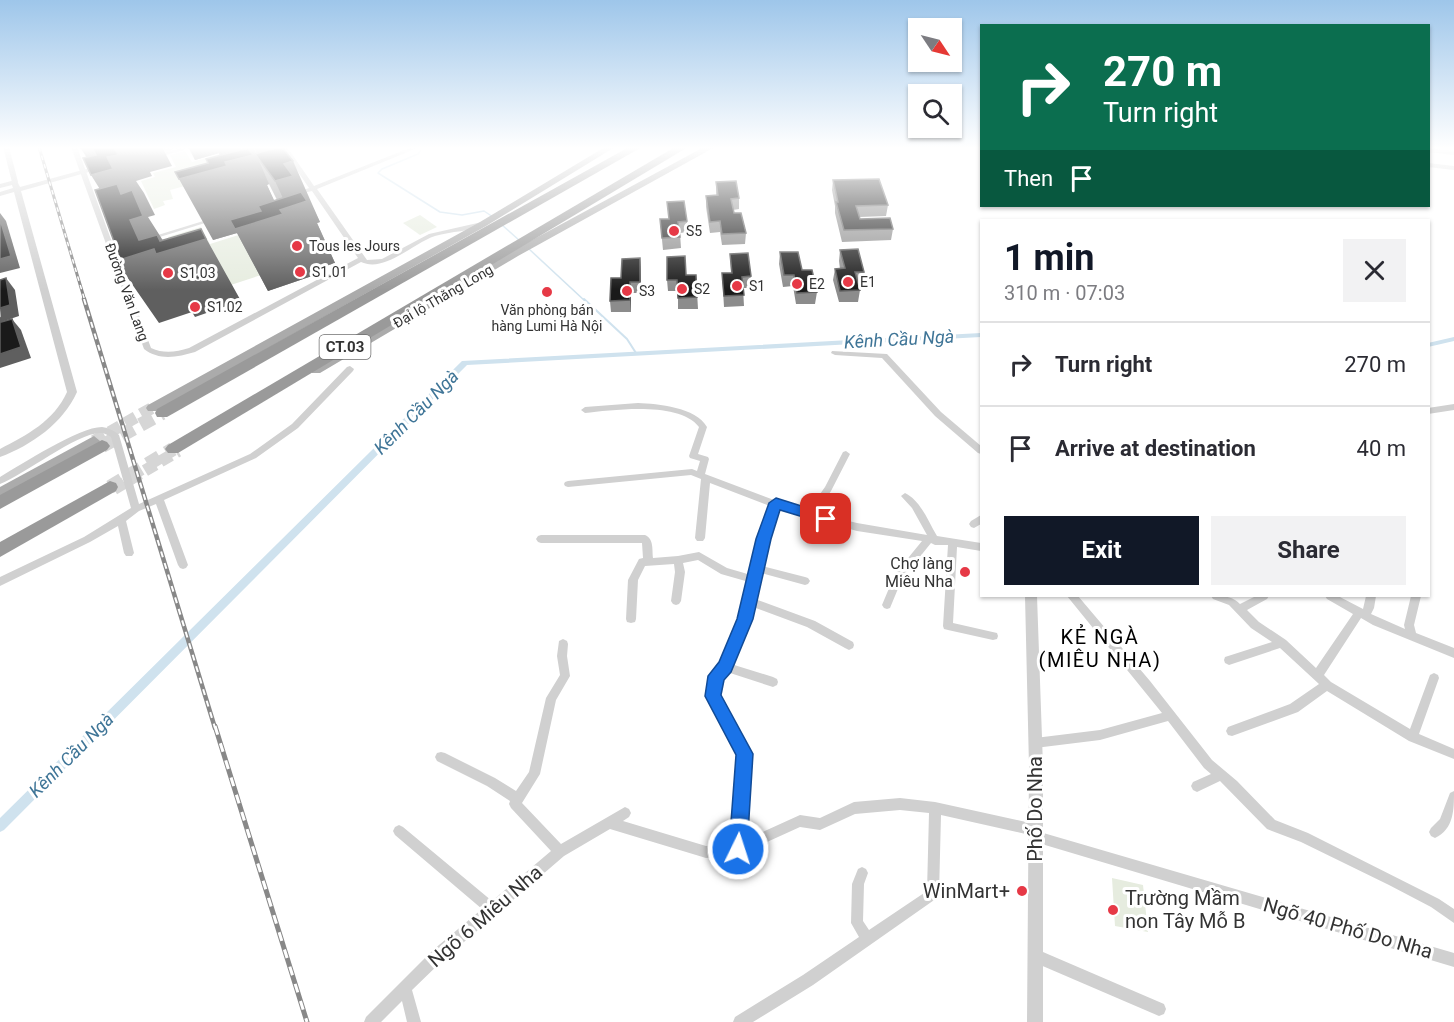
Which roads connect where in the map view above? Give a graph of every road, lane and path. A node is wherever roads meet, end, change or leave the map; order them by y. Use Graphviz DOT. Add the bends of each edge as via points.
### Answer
graph roads {
  1 [pos="18,194"];
  2 [pos="91,195"];
  3 [pos="294,195"];
  4 [pos="318,195"];
  5 [pos="538,195"];
  6 [pos="545,195"];
  7 [pos="605,195"];
  8 [pos="618,195"];
  9 [pos="290,196"];
  10 [pos="508,214"];
  11 [pos="224,216"];
  12 [pos="488,224"];
  13 [pos="438,234"];
  14 [pos="534,238"];
  15 [pos="454,240"];
  16 [pos="140,241"];
  17 [pos="120,247"];
  18 [pos="111,250"];
  19 [pos="362,259"];
  20 [pos="835,353"];
  21 [pos="350,369"];
  22 [pos="1454,406"];
  23 [pos="585,410"];
  24 [pos="157,411"];
  25 [pos="1430,411"];
  26 [pos="98,443"];
  27 [pos="176,450"];
  28 [pos="980,450"];
  29 [pos="0,453"];
  30 [pos="846,454"];
  31 [pos="703,476"];
  32 [pos="0,481"];
  33 [pos="568,484"];
  34 [pos="112,488"];
  35 [pos="0,493"];
  36 [pos="905,496"];
  37 [pos="159,499"];
  38 [pos="0,503"];
  39 [pos="776,503"];
  40 [pos="136,509"];
  41 [pos="810,515"];
  42 [pos="121,520"];
  43 [pos="700,538"];
  44 [pos="540,540"];
  45 [pos="932,541"];
  46 [pos="953,543"];
  47 [pos="980,547"];
  48 [pos="0,550"];
  49 [pos="129,553"];
  50 [pos="0,556"];
  51 [pos="678,560"];
  52 [pos="648,561"];
  53 [pos="183,565"];
  54 [pos="757,568"];
  55 [pos="754,580"];
  56 [pos="806,581"];
  57 [pos="0,582"];
  58 [pos="1031,597"];
  59 [pos="1073,597"];
  60 [pos="1219,597"];
  61 [pos="1262,597"];
  62 [pos="1332,597"];
  63 [pos="1370,597"];
  64 [pos="1416,597"];
  65 [pos="676,601"];
  66 [pos="749,601"];
  67 [pos="887,605"];
  68 [pos="1240,609"];
  69 [pos="1362,613"];
  70 [pos="631,619"];
  71 [pos="993,636"];
  72 [pos="1412,636"];
  73 [pos="1282,643"];
  74 [pos="563,644"];
  75 [pos="849,645"];
  76 [pos="1454,653"];
  77 [pos="1228,660"];
  78 [pos="725,667"];
  79 [pos="1317,676"];
  80 [pos="1434,678"];
  81 [pos="773,682"];
  82 [pos="1327,685"];
  83 [pos="1171,715"];
  84 [pos="1232,731"];
  85 [pos="1413,737"];
  86 [pos="1035,743"];
  87 [pos="1454,754"];
  88 [pos="441,757"];
  89 [pos="1220,775"];
  90 [pos="1197,786"];
  91 [pos="1454,797"];
  92 [pos="518,799"];
  93 [pos="935,808"];
  94 [pos="625,813"];
  95 [pos="610,823"];
  96 [pos="399,831"];
  97 [pos="1435,832"];
  98 [pos="1035,833"];
  99 [pos="738,849"];
  100 [pos="560,852"];
  101 [pos="862,873"];
  102 [pos="492,909"];
  103 [pos="1454,917"];
  104 [pos="868,939"];
  105 [pos="1036,956"];
  106 [pos="1454,960"];
  107 [pos="405,987"];
  108 [pos="1159,1009"];
  109 [pos="371,1022"];
  110 [pos="414,1022"];
  111 [pos="740,1022"];
  112 [pos="1035,1022"];
  1 -- 29 [label="street" via="72,392 50,423"];
  2 -- 18 [label="street, Đường Văn Lang"];
  3 -- 9 [label="street"];
  4 -- 19 [label="street"];
  5 -- 10 [label="main road"];
  6 -- 10 [label="highway, CT.03"];
  7 -- 14 [label="highway, CT.03"];
  8 -- 14 [label="main road"];
  10 -- 12 [label="highway, CT.03"];
  11 -- 16 [label="street"];
  12 -- 13 [label="street"];
  12 -- 15 [label="main road"];
  12 -- 24 [label="highway, CT.03"];
  13 -- 15 [label="street" via="447,234"];
  13 -- 19 [label="street" via="382,261 369,263"];
  14 -- 27 [label="highway, CT.03"];
  15 -- 24 [label="main road"];
  17 -- 18 [label="street"];
  18 -- 19 [label="street, Đường Văn Lang" via="148,349 168,355 201,345"];
  20 -- 28 [label="street" via="884,356 938,414"];
  21 -- 37 [label="street" via="296,426 253,456"];
  22 -- 25 [label="street"];
  23 -- 31 [label="street" via="654,406 697,420 703,427 693,456 705,459"];
  26 -- 35 [label="main road"];
  26 -- 38 [label="highway"];
  30 -- 41 [label="street"];
  31 -- 33 [label="street" via="692,472"];
  31 -- 39 [label="street"];
  31 -- 43 [label="street"];
  32 -- 40 [label="street" via="81,437 106,430 115,435"];
  34 -- 48 [label="highway"];
  34 -- 50 [label="main road"];
  36 -- 45 [label="street" via="915,506"];
  37 -- 40 [label="street"];
  37 -- 53 [label="street"];
  39 -- 41 [label="street"];
  39 -- 54 [label="street"];
  40 -- 42 [label="street"];
  41 -- 45 [label="street"];
  42 -- 49 [label="street"];
  42 -- 57 [label="street"];
  44 -- 52 [label="street" via="645,539"];
  45 -- 46 [label="street"];
  45 -- 67 [label="street" via="898,578"];
  46 -- 47 [label="street"];
  46 -- 71 [label="street" via="948,626"];
  51 -- 52 [label="street"];
  51 -- 55 [label="street" via="699,556 724,571"];
  51 -- 65 [label="street"];
  52 -- 70 [label="street" via="642,562 633,580"];
  54 -- 55 [label="street"];
  54 -- 56 [label="street"];
  55 -- 66 [label="street"];
  58 -- 86 [label="street, Phố Do Nha"];
  59 -- 83 [label="street"];
  60 -- 68 [label="street"];
  61 -- 68 [label="street"];
  62 -- 69 [label="street"];
  63 -- 69 [label="street"];
  64 -- 72 [label="street" via="1409,625"];
  66 -- 75 [label="street" via="811,624"];
  66 -- 78 [label="street"];
  68 -- 73 [label="street" via="1255,626"];
  69 -- 72 [label="street"];
  69 -- 79 [label="street"];
  72 -- 76 [label="street"];
  73 -- 77 [label="street"];
  73 -- 79 [label="street"];
  74 -- 92 [label="street" via="565,676 551,698 534,774"];
  78 -- 81 [label="street"];
  78 -- 99 [label="street" via="716,676 713,696 745,754"];
  79 -- 82 [label="street"];
  80 -- 85 [label="street"];
  82 -- 84 [label="street" via="1294,708"];
  82 -- 85 [label="street"];
  83 -- 86 [label="street" via="1100,735"];
  83 -- 89 [label="street"];
  85 -- 87 [label="street"];
  86 -- 98 [label="street, Phố Do Nha"];
  88 -- 92 [label="street"];
  89 -- 90 [label="street"];
  89 -- 103 [label="street" via="1271,825 1393,881"];
  91 -- 97 [label="street" via="1445,823"];
  92 -- 100 [label="street" via="515,804"];
  93 -- 98 [label="street, Ngõ 40 Phố Do Nha"];
  93 -- 99 [label="street, Ngõ 40 Phố Do Nha" via="900,804 854,808 820,824 800,821"];
  93 -- 104 [label="street" via="933,894"];
  94 -- 95 [label="street, Ngõ 6 Miêu Nha"];
  95 -- 99 [label="street" via="706,852"];
  95 -- 100 [label="street, Ngõ 6 Miêu Nha"];
  96 -- 102 [label="street"];
  98 -- 105 [label="street, Phố Do Nha"];
  98 -- 106 [label="street, Ngõ 40 Phố Do Nha"];
  100 -- 102 [label="street, Ngõ 6 Miêu Nha"];
  101 -- 104 [label="street" via="857,922"];
  102 -- 107 [label="street, Ngõ 6 Miêu Nha"];
  104 -- 111 [label="street"];
  105 -- 108 [label="street"];
  105 -- 112 [label="street, Phố Do Nha"];
  107 -- 109 [label="street, Ngõ 6 Miêu Nha"];
  107 -- 110 [label="street"];
}
